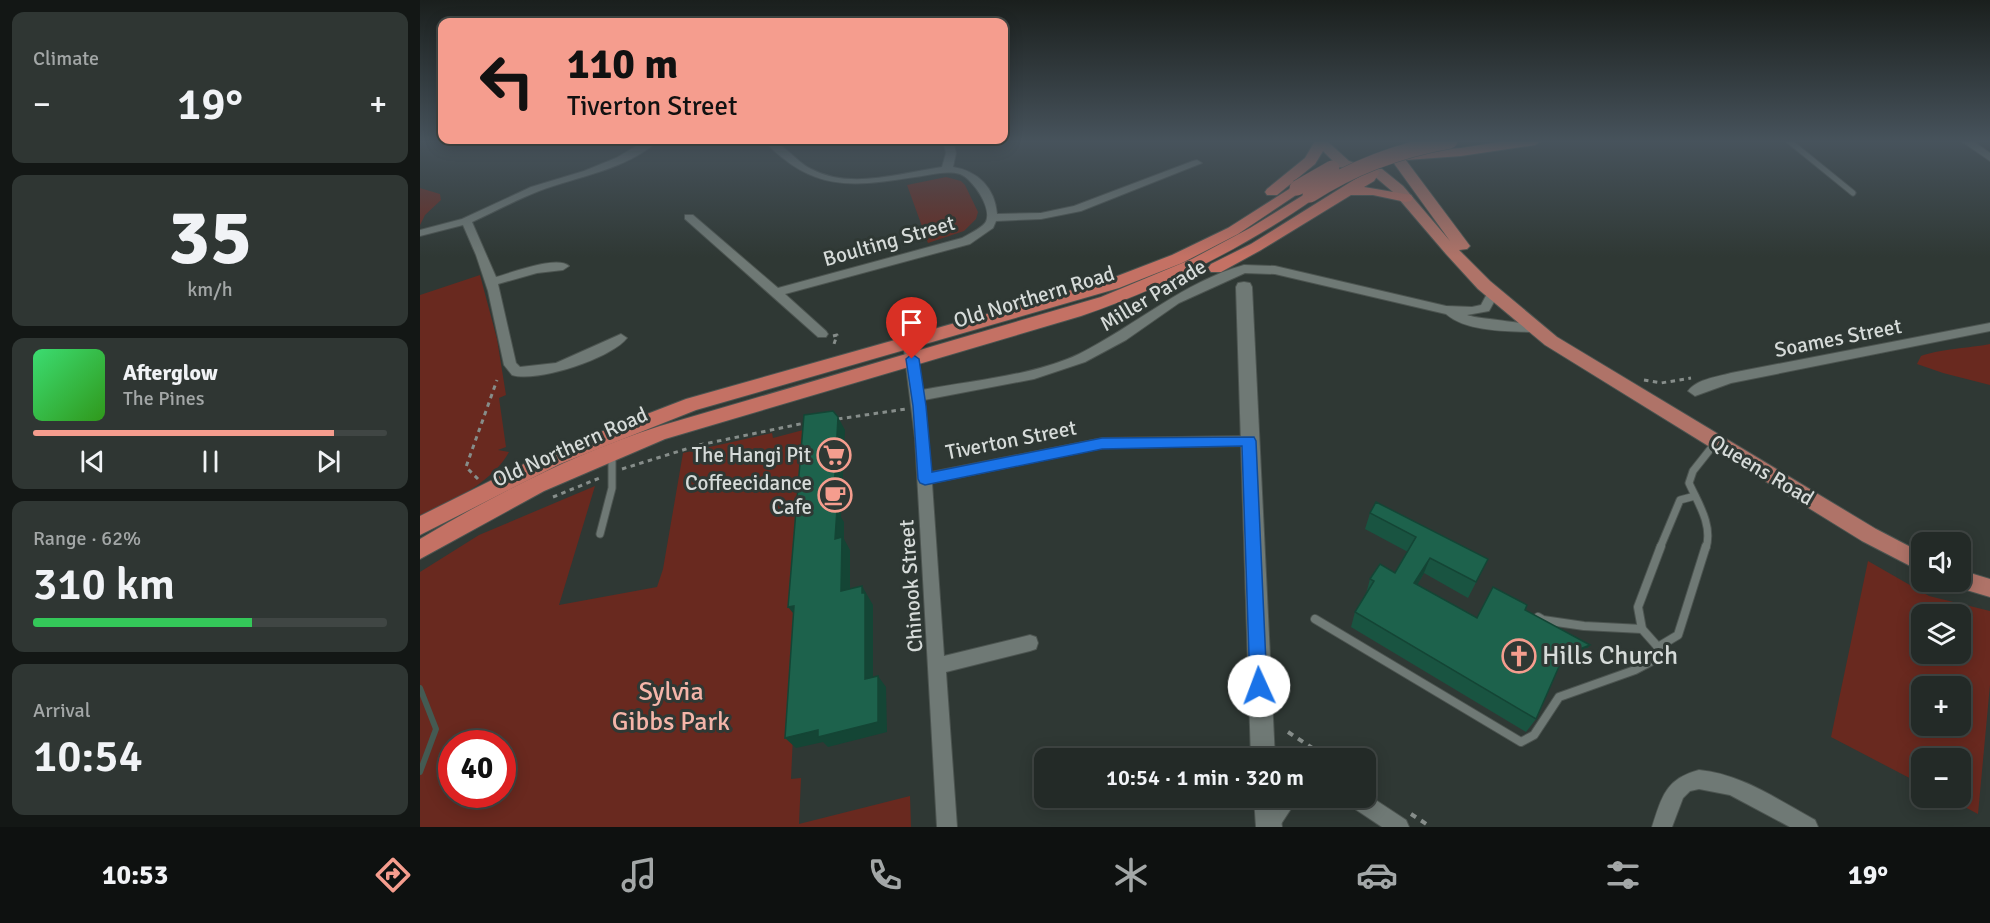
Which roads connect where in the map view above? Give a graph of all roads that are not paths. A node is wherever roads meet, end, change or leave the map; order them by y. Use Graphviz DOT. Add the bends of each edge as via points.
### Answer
graph roads {
  1 [pos="567,180"];
  2 [pos="835,180"];
  3 [pos="879,180"];
  4 [pos="976,180"];
  5 [pos="1154,180"];
  6 [pos="1289,180"];
  7 [pos="1320,180"];
  8 [pos="1331,180"];
  9 [pos="1366,180"];
  10 [pos="1384,180"];
  11 [pos="1420,180"];
  12 [pos="1837,180"];
  13 [pos="1304,191"];
  14 [pos="1347,191"];
  15 [pos="1853,193"];
  16 [pos="1406,198"];
  17 [pos="688,217"];
  18 [pos="992,218"];
  19 [pos="466,221"];
  20 [pos="420,233"];
  21 [pos="562,266"];
  22 [pos="493,282"];
  23 [pos="1244,287"];
  24 [pos="1493,292"];
  25 [pos="776,293"];
  26 [pos="1446,310"];
  27 [pos="1075,312"];
  28 [pos="996,317"];
  29 [pos="1990,327"];
  30 [pos="1533,328"];
  31 [pos="822,334"];
  32 [pos="621,338"];
  33 [pos="911,351"];
  34 [pos="1605,373"];
  35 [pos="1695,391"];
  36 [pos="919,401"];
  37 [pos="1249,441"];
  38 [pos="1716,442"];
  39 [pos="612,452"];
  40 [pos="925,479"];
  41 [pos="1695,496"];
  42 [pos="420,526"];
  43 [pos="600,534"];
  44 [pos="420,550"];
  45 [pos="1911,557"];
  46 [pos="1971,582"];
  47 [pos="1990,588"];
  48 [pos="1533,615"];
  49 [pos="1315,619"];
  50 [pos="1642,629"];
  51 [pos="1030,643"];
  52 [pos="1658,647"];
  53 [pos="937,666"];
  54 [pos="1263,748"];
  55 [pos="1267,808"];
  56 [pos="1282,808"];
  57 [pos="1371,808"];
  58 [pos="1269,826"];
  59 [pos="947,827"];
  60 [pos="1399,827"];
  61 [pos="1662,827"];
  62 [pos="1808,827"];
  1 -- 19 [label="street"];
  2 -- 3 [label="street"];
  4 -- 18 [label="street" via="991,207"];
  5 -- 18 [label="street" via="1077,209 1041,216"];
  6 -- 28 [label="highway" via="1220,226 1136,264 1020,302"];
  7 -- 13 [label="highway, Old Northern Road, bridge"];
  8 -- 13 [label="highway, Old Northern Road, bridge"];
  9 -- 14 [label="highway"];
  10 -- 16 [label="main road, Queens Road"];
  11 -- 34 [label="main road, Queens Road" via="1452,234 1480,265"];
  12 -- 15 [label="lane"];
  13 -- 27 [label="highway, Old Northern Road" via="1263,228 1188,269"];
  13 -- 28 [label="highway, Old Northern Road" via="1177,259 1113,284"];
  14 -- 16 [label="highway" via="1373,191"];
  14 -- 27 [label="highway" via="1256,247 1191,279 1106,310"];
  16 -- 24 [label="main road, Queens Road"];
  17 -- 25 [label="street"];
  18 -- 25 [label="street, Boulting Street" via="988,226 966,241"];
  19 -- 20 [label="street"];
  19 -- 22 [label="street"];
  21 -- 22 [label="street" via="536,268"];
  22 -- 32 [label="street" via="510,364 517,372 530,374 551,369"];
  23 -- 37 [label="street"];
  24 -- 26 [label="street, Miller Parade" via="1485,308"];
  24 -- 30 [label="main road, Queens Road"];
  25 -- 31 [label="street"];
  26 -- 30 [label="street, Miller Parade" via="1464,320"];
  26 -- 36 [label="street, Miller Parade" via="1275,270 1244,269 1174,300 1122,337 1080,359"];
  27 -- 33 [label="highway, Old Northern Road"];
  28 -- 33 [label="highway, Old Northern Road"];
  29 -- 35 [label="street, Soames Street" via="1731,378"];
  30 -- 34 [label="main road, Queens Road"];
  33 -- 36 [label="street, Chinook Street"];
  33 -- 39 [label="highway, Old Northern Road"];
  33 -- 42 [label="highway, Old Northern Road" via="692,404 612,432 512,476"];
  34 -- 38 [label="main road, Queens Road"];
  36 -- 40 [label="street, Chinook Street"];
  37 -- 40 [label="street, Tiverton Street" via="1102,443"];
  37 -- 54 [label="street"];
  38 -- 41 [label="lane" via="1693,471 1689,483"];
  38 -- 45 [label="main road, Queens Road"];
  39 -- 43 [label="lane" via="612,488"];
  39 -- 44 [label="highway, Old Northern Road" via="506,500"];
  40 -- 53 [label="street, Chinook Street"];
  41 -- 50 [label="lane" via="1680,500 1676,507 1638,608"];
  41 -- 52 [label="lane" via="1706,520 1708,540 1678,635"];
  46 -- 47 [label="main road"];
  48 -- 50 [label="lane" via="1584,626"];
  49 -- 52 [label="lane" via="1521,742 1535,735 1550,704 1558,697 1635,670 1652,661"];
  50 -- 52 [label="lane"];
  51 -- 53 [label="street"];
  53 -- 59 [label="street, Chinook Street"];
  55 -- 58 [label="street"];
  56 -- 58 [label="street"];
  57 -- 60 [label="street"];
  61 -- 62 [label="street" via="1670,800 1686,783 1711,780 1735,786"];
}
